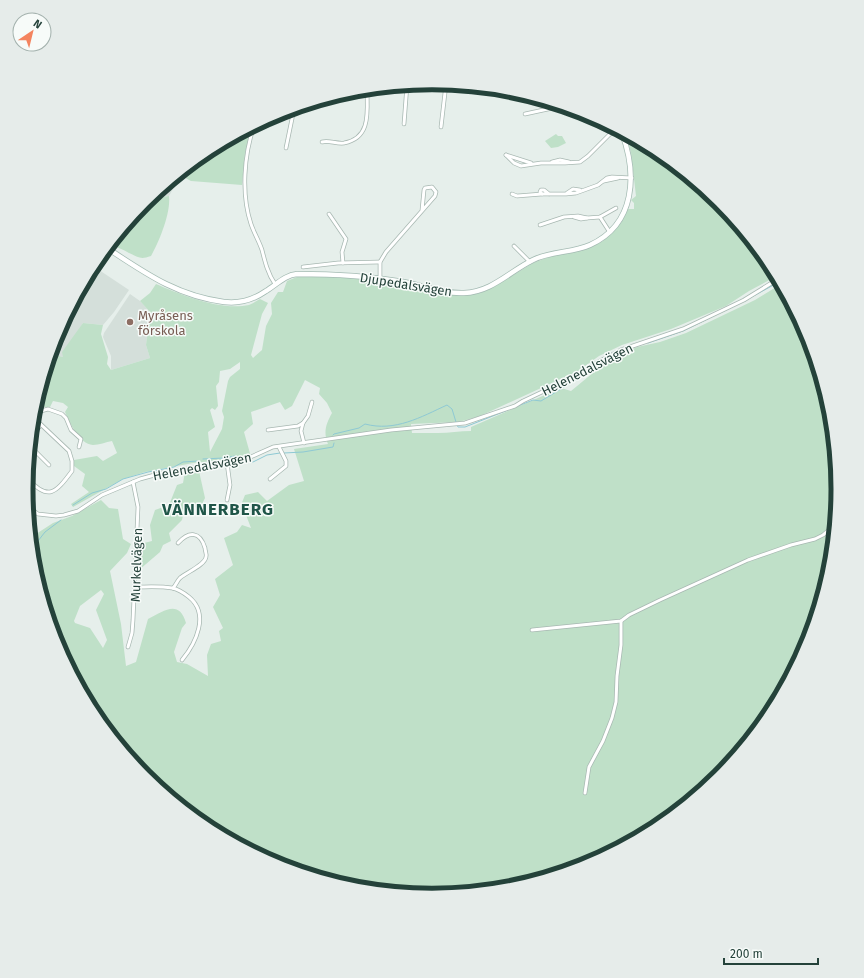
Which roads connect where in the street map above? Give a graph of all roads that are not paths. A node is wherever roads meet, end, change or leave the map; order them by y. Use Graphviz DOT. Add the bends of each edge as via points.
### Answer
graph roads {
  1 [pos="407,91"];
  2 [pos="445,91"];
  3 [pos="367,95"];
  4 [pos="551,108"];
  5 [pos="525,114"];
  6 [pos="293,115"];
  7 [pos="404,124"];
  8 [pos="442,127"];
  9 [pos="252,133"];
  10 [pos="614,134"];
  11 [pos="624,139"];
  12 [pos="322,142"];
  13 [pos="286,148"];
  14 [pos="520,161"];
  15 [pos="532,163"];
  16 [pos="519,166"];
  17 [pos="632,178"];
  18 [pos="512,194"];
  19 [pos="616,208"];
  20 [pos="422,210"];
  21 [pos="329,214"];
  22 [pos="600,217"];
  23 [pos="540,225"];
  24 [pos="609,231"];
  25 [pos="514,246"];
  26 [pos="111,251"];
  27 [pos="380,262"];
  28 [pos="530,262"];
  29 [pos="343,263"];
  30 [pos="304,267"];
  31 [pos="380,278"];
  32 [pos="773,282"];
  33 [pos="275,284"];
  34 [pos="312,402"];
  35 [pos="41,411"];
  36 [pos="39,422"];
  37 [pos="303,423"];
  38 [pos="42,425"];
  39 [pos="37,430"];
  40 [pos="268,430"];
  41 [pos="304,442"];
  42 [pos="79,447"];
  43 [pos="279,447"];
  44 [pos="35,451"];
  45 [pos="227,463"];
  46 [pos="49,465"];
  47 [pos="270,479"];
  48 [pos="133,482"];
  49 [pos="33,484"];
  50 [pos="227,500"];
  51 [pos="34,511"];
  52 [pos="829,530"];
  53 [pos="178,543"];
  54 [pos="135,587"];
  55 [pos="173,588"];
  56 [pos="621,621"];
  57 [pos="532,630"];
  58 [pos="128,647"];
  59 [pos="182,660"];
  60 [pos="585,793"];
  1 -- 7 [label="street"];
  2 -- 8 [label="street"];
  3 -- 12 [label="street" via="368,115 364,129 347,142"];
  4 -- 5 [label="street"];
  6 -- 13 [label="street"];
  9 -- 33 [label="street" via="245,176 248,209 251,224"];
  10 -- 15 [label="street" via="580,162"];
  11 -- 17 [label="street, Djupedalsvägen" via="629,153"];
  14 -- 15 [label="street"];
  14 -- 16 [label="street"];
  14 -- 16 [label="street" via="506,155"];
  15 -- 16 [label="street"];
  17 -- 18 [label="street" via="602,182 566,194 549,194 542,189 542,194"];
  17 -- 24 [label="street, Djupedalsvägen" via="626,206"];
  19 -- 22 [label="street"];
  20 -- 20 [label="street" via="436,192 432,187 424,190"];
  20 -- 27 [label="street"];
  21 -- 29 [label="street" via="346,239 342,252"];
  22 -- 23 [label="street" via="559,219"];
  22 -- 24 [label="street"];
  24 -- 28 [label="street, Djupedalsvägen" via="589,245 550,254"];
  25 -- 28 [label="street"];
  26 -- 33 [label="street, Djupedalsvägen" via="171,287 224,302 248,301"];
  27 -- 29 [label="street"];
  27 -- 31 [label="street"];
  28 -- 31 [label="street, Djupedalsvägen" via="494,284 465,293 451,293"];
  29 -- 30 [label="street"];
  31 -- 33 [label="street, Djupedalsvägen" via="296,274"];
  32 -- 41 [label="street, Helenedalsvägen" via="744,300 683,329 621,350 578,375 515,406 474,420"];
  34 -- 37 [label="street"];
  35 -- 42 [label="street" via="48,409 65,416 71,430 81,439"];
  36 -- 38 [label="street"];
  37 -- 40 [label="street"];
  37 -- 41 [label="street" via="301,431"];
  38 -- 39 [label="street"];
  38 -- 49 [label="street" via="68,451 72,471 58,488 50,493 43,492"];
  41 -- 43 [label="street, Helenedalsvägen"];
  43 -- 45 [label="street, Helenedalsvägen" via="268,449 251,458"];
  43 -- 47 [label="street" via="286,466"];
  44 -- 46 [label="street"];
  45 -- 48 [label="street, Helenedalsvägen" via="162,473"];
  45 -- 50 [label="street" via="230,485"];
  48 -- 51 [label="street, Helenedalsvägen" via="102,495 78,511 68,514 60,516 38,514"];
  48 -- 54 [label="street, Murkelvägen" via="138,507"];
  52 -- 56 [label="street" via="815,539 748,560 660,600"];
  53 -- 55 [label="street" via="184,536 199,536 207,556 204,562 179,580"];
  54 -- 55 [label="street"];
  54 -- 58 [label="street, Murkelvägen" via="132,633"];
  55 -- 59 [label="street" via="193,600 200,615 196,639"];
  56 -- 57 [label="street"];
  56 -- 60 [label="street" via="616,702 612,718 589,767"];
}
